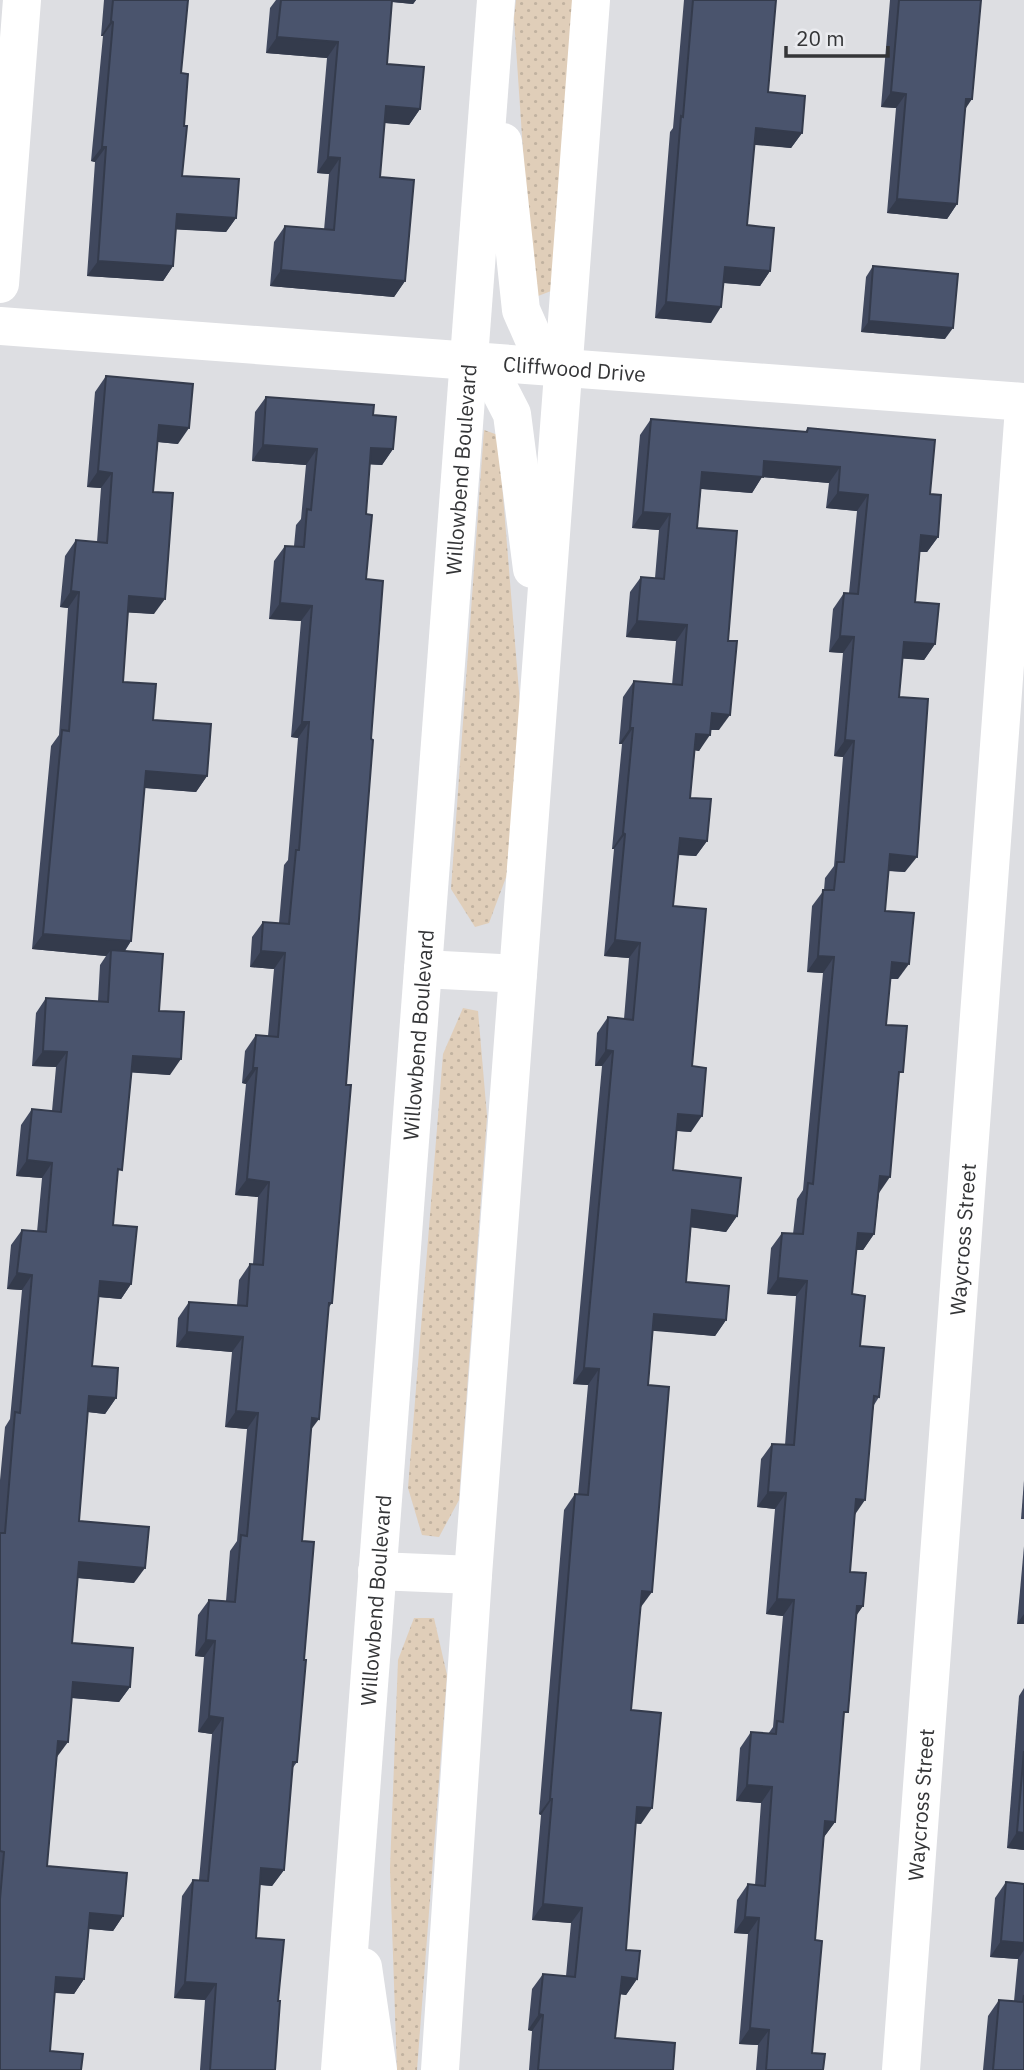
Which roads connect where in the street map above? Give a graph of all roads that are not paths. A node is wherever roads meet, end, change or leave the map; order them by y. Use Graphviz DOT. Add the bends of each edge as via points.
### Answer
graph roads {
  1 [pos="22,0"];
  2 [pos="496,0"];
  3 [pos="592,0"];
  4 [pos="492,43"];
  5 [pos="0,284"];
  6 [pos="0,326"];
  7 [pos="469,361"];
  8 [pos="563,368"];
  9 [pos="1024,402"];
  10 [pos="1024,408"];
  11 [pos="543,648"];
  12 [pos="423,968"];
  13 [pos="518,974"];
  14 [pos="377,1571"];
  15 [pos="473,1575"];
  16 [pos="353,1892"];
  17 [pos="340,2070"];
  18 [pos="378,2070"];
  19 [pos="440,2070"];
  20 [pos="901,2070"];
  1 -- 5 [label="main road"];
  2 -- 4 [label="main road, Willowbend Boulevard"];
  3 -- 8 [label="main road"];
  4 -- 7 [label="main road, Willowbend Boulevard"];
  4 -- 8 [label="main road" via="521,310 536,344"];
  6 -- 7 [label="main road, Cliffwood Drive"];
  7 -- 8 [label="main road, Cliffwood Drive"];
  7 -- 11 [label="main road" via="494,379 512,414"];
  7 -- 12 [label="main road, Willowbend Boulevard"];
  8 -- 9 [label="main road, Cliffwood Drive"];
  8 -- 11 [label="main road"];
  10 -- 20 [label="main road, Waycross Street"];
  11 -- 13 [label="main road"];
  12 -- 13 [label="main road"];
  12 -- 14 [label="main road, Willowbend Boulevard"];
  13 -- 15 [label="main road"];
  14 -- 15 [label="main road"];
  14 -- 16 [label="main road, Willowbend Boulevard"];
  15 -- 19 [label="main road"];
  16 -- 17 [label="main road, Willowbend Boulevard"];
  16 -- 18 [label="main road"];
}
